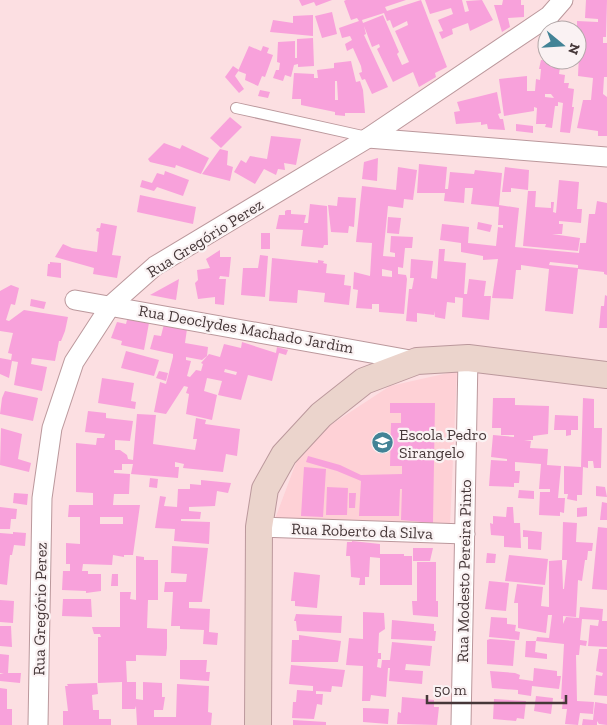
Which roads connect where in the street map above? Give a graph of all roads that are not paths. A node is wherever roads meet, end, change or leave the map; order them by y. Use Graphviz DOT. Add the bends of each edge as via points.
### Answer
graph roads {
  1 [pos="563,0"];
  2 [pos="236,108"];
  3 [pos="368,138"];
  4 [pos="607,158"];
  5 [pos="75,300"];
  6 [pos="111,305"];
  7 [pos="468,358"];
  8 [pos="416,361"];
  9 [pos="607,375"];
  10 [pos="259,527"];
  11 [pos="465,534"];
  12 [pos="38,725"];
  13 [pos="258,725"];
  14 [pos="461,725"];
  1 -- 3 [label="street, Rua Gregório Perez" via="549,16"];
  2 -- 3 [label="lane"];
  3 -- 4 [label="street"];
  3 -- 6 [label="street, Rua Gregório Perez" via="155,266"];
  5 -- 6 [label="street, Rua Deoclydes Machado Jardim"];
  6 -- 8 [label="street, Rua Deoclydes Machado Jardim"];
  6 -- 12 [label="street, Rua Gregório Perez" via="74,362 52,428 42,498"];
  7 -- 8 [label="street"];
  7 -- 9 [label="street"];
  7 -- 11 [label="street, Rua Modesto Pereira Pinto"];
  8 -- 10 [label="street" via="364,381 321,415 284,455 266,489"];
  10 -- 11 [label="street, Rua Roberto da Silva"];
  10 -- 13 [label="street"];
  11 -- 14 [label="street, Rua Modesto Pereira Pinto"];
}
